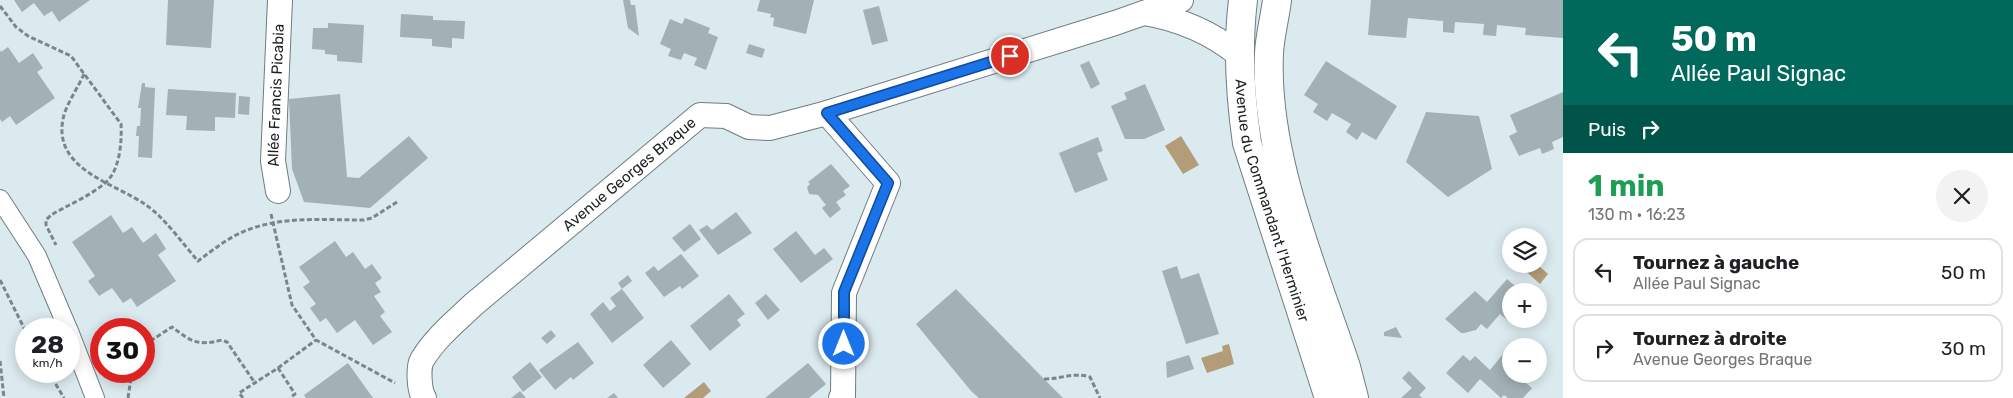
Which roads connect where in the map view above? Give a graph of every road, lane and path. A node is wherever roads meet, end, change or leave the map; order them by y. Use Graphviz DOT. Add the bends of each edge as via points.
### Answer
graph roads {
  1 [pos="280,0"];
  2 [pos="1181,0"];
  3 [pos="1277,0"];
  4 [pos="1240,2"];
  5 [pos="0,6"];
  6 [pos="1144,13"];
  7 [pos="1239,55"];
  8 [pos="84,74"];
  9 [pos="827,113"];
  10 [pos="1274,128"];
  11 [pos="106,182"];
  12 [pos="278,191"];
  13 [pos="0,199"];
  14 [pos="398,202"];
  15 [pos="272,222"];
  16 [pos="39,262"];
  17 [pos="0,280"];
  18 [pos="19,318"];
  19 [pos="63,318"];
  20 [pos="155,338"];
  21 [pos="316,340"];
  22 [pos="80,360"];
  23 [pos="0,361"];
  24 [pos="278,368"];
  25 [pos="1044,379"];
  26 [pos="255,382"];
  27 [pos="55,383"];
  28 [pos="130,383"];
  29 [pos="422,393"];
  30 [pos="4,398"];
  31 [pos="64,398"];
  32 [pos="95,398"];
  33 [pos="128,398"];
  34 [pos="243,398"];
  35 [pos="290,398"];
  36 [pos="841,398"];
  37 [pos="1100,398"];
  38 [pos="1329,398"];
  39 [pos="1354,398"];
  1 -- 12 [label="street, Allée Francis Picabia" via="274,160"];
  2 -- 6 [label="street, Avenue Georges Braque"];
  3 -- 10 [label="street, Avenue du Commandant l'Herminier" via="1269,52"];
  4 -- 7 [label="street, Avenue du Commandant l'Herminier"];
  4 -- 10 [label="street" via="1255,23 1260,42 1262,101"];
  5 -- 8 [label="path" via="16,27 71,56"];
  6 -- 7 [label="street, Avenue Georges Braque" via="1168,17 1208,33"];
  6 -- 9 [label="street, Avenue Georges Braque"];
  7 -- 38 [label="street, Avenue du Commandant l'Herminier" via="1247,143"];
  8 -- 11 [label="path" via="121,124 115,169"];
  8 -- 11 [label="path" via="63,119 64,139 80,169"];
  9 -- 29 [label="street, Avenue Georges Braque" via="770,128 749,127 726,116 700,115 448,328 421,361"];
  9 -- 36 [label="street" via="888,183 844,292"];
  10 -- 39 [label="street, Avenue du Commandant l'Herminier" via="1284,179"];
  11 -- 15 [label="path" via="149,206 198,261 236,235"];
  11 -- 16 [label="path" via="50,215 46,225 57,247"];
  12 -- 15 [label="path" via="271,204"];
  13 -- 16 [label="street"];
  14 -- 15 [label="path" via="364,220"];
  15 -- 21 [label="path" via="292,305"];
  16 -- 19 [label="street"];
  17 -- 18 [label="path"];
  20 -- 26 [label="path" via="172,327 191,341 204,344 227,342"];
  21 -- 24 [label="path"];
  21 -- 29 [label="path" via="394,382"];
  22 -- 32 [label="street"];
  23 -- 30 [label="path"];
  24 -- 26 [label="path"];
  24 -- 35 [label="path" via="295,394"];
  25 -- 37 [label="path" via="1081,374 1090,377"];
  26 -- 34 [label="path" via="239,393"];
  27 -- 31 [label="path"];
  28 -- 33 [label="path"];
}
